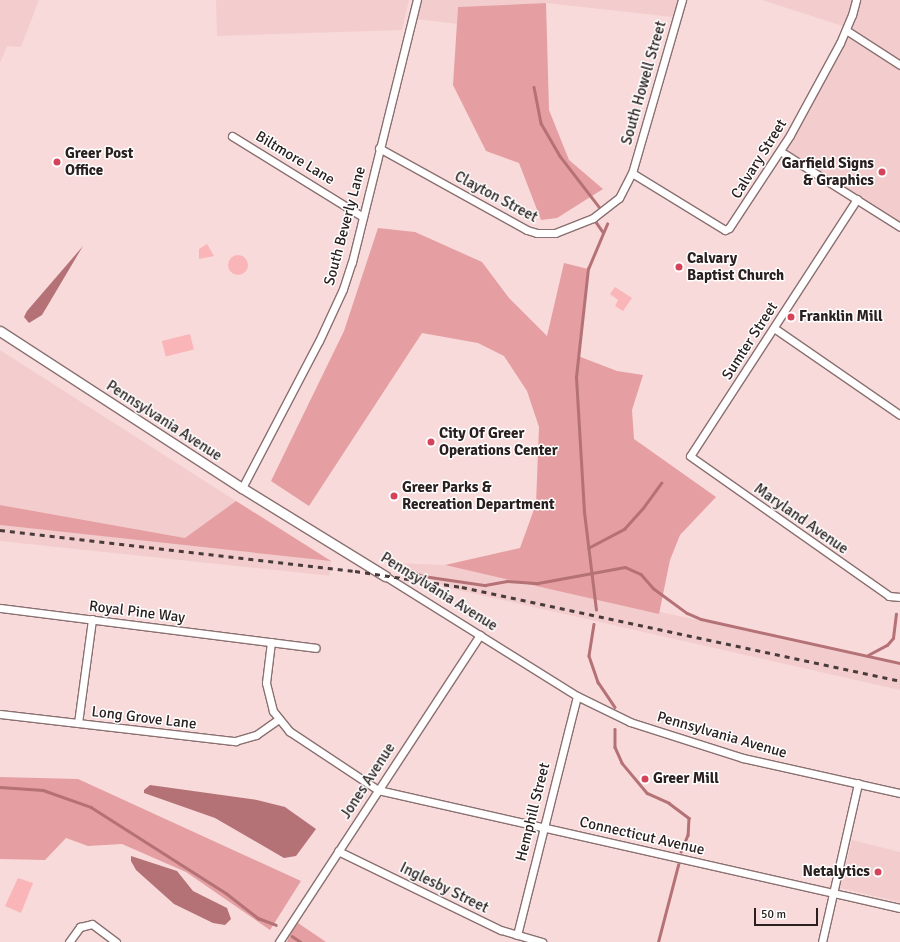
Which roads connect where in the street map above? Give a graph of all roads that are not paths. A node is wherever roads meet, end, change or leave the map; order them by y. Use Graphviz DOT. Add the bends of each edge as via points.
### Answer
graph roads {
  1 [pos="417,0"];
  2 [pos="682,0"];
  3 [pos="856,0"];
  4 [pos="846,30"];
  5 [pos="900,65"];
  6 [pos="232,136"];
  7 [pos="379,148"];
  8 [pos="780,151"];
  9 [pos="632,174"];
  10 [pos="857,200"];
  11 [pos="363,217"];
  12 [pos="900,227"];
  13 [pos="774,328"];
  14 [pos="0,331"];
  15 [pos="900,415"];
  16 [pos="690,456"];
  17 [pos="242,488"];
  18 [pos="385,576"];
  19 [pos="900,597"];
  20 [pos="0,608"];
  21 [pos="92,619"];
  22 [pos="480,635"];
  23 [pos="272,642"];
  24 [pos="315,648"];
  25 [pos="577,696"];
  26 [pos="0,714"];
  27 [pos="279,719"];
  28 [pos="78,723"];
  29 [pos="858,783"];
  30 [pos="378,790"];
  31 [pos="900,793"];
  32 [pos="543,827"];
  33 [pos="338,851"];
  34 [pos="834,892"];
  35 [pos="900,908"];
  36 [pos="517,935"];
  37 [pos="69,942"];
  38 [pos="116,942"];
  39 [pos="279,942"];
  40 [pos="542,942"];
  41 [pos="822,942"];
  1 -- 7 [label="street, South Beverly Lane"];
  2 -- 9 [label="street, South Howell Street"];
  3 -- 4 [label="street, Calvary Street"];
  4 -- 5 [label="street"];
  4 -- 8 [label="street, Calvary Street"];
  6 -- 11 [label="street, Biltmore Lane"];
  7 -- 9 [label="street, Clayton Street" via="537,233 572,228 603,212 619,198"];
  7 -- 11 [label="street, South Beverly Lane"];
  8 -- 9 [label="street, Calvary Street" via="740,212 725,230"];
  8 -- 10 [label="street"];
  10 -- 12 [label="street"];
  10 -- 13 [label="street, Sumter Street"];
  11 -- 17 [label="street, South Beverly Lane" via="352,262 333,312"];
  13 -- 15 [label="street"];
  13 -- 16 [label="street, Sumter Street"];
  14 -- 17 [label="street, Pennsylvania Avenue"];
  16 -- 19 [label="street, Maryland Avenue" via="890,596"];
  17 -- 18 [label="street, Pennsylvania Avenue"];
  18 -- 22 [label="street, Pennsylvania Avenue"];
  20 -- 21 [label="street, Royal Pine Way"];
  21 -- 23 [label="street, Royal Pine Way"];
  21 -- 28 [label="street"];
  22 -- 25 [label="street, Pennsylvania Avenue"];
  22 -- 30 [label="street, Jones Avenue"];
  23 -- 24 [label="street, Royal Pine Way"];
  23 -- 27 [label="street" via="266,683 273,711"];
  25 -- 29 [label="street, Pennsylvania Avenue" via="630,722 688,743 743,758"];
  25 -- 32 [label="street, Hemphill Street"];
  26 -- 28 [label="street, Long Grove Lane"];
  27 -- 28 [label="street, Long Grove Lane" via="256,735 235,741"];
  27 -- 30 [label="street" via="289,731"];
  29 -- 31 [label="street, Pennsylvania Avenue"];
  29 -- 34 [label="street"];
  30 -- 32 [label="street, Connecticut Avenue"];
  30 -- 33 [label="street, Jones Avenue"];
  32 -- 34 [label="street, Connecticut Avenue"];
  32 -- 36 [label="street, Hemphill Street"];
  33 -- 36 [label="street, Inglesby Street" via="470,916"];
  33 -- 39 [label="street, Jones Avenue"];
  34 -- 35 [label="street, Connecticut Avenue"];
  34 -- 41 [label="street"];
  36 -- 40 [label="street, Inglesby Street"];
  37 -- 38 [label="street" via="80,927 92,924"];
}
